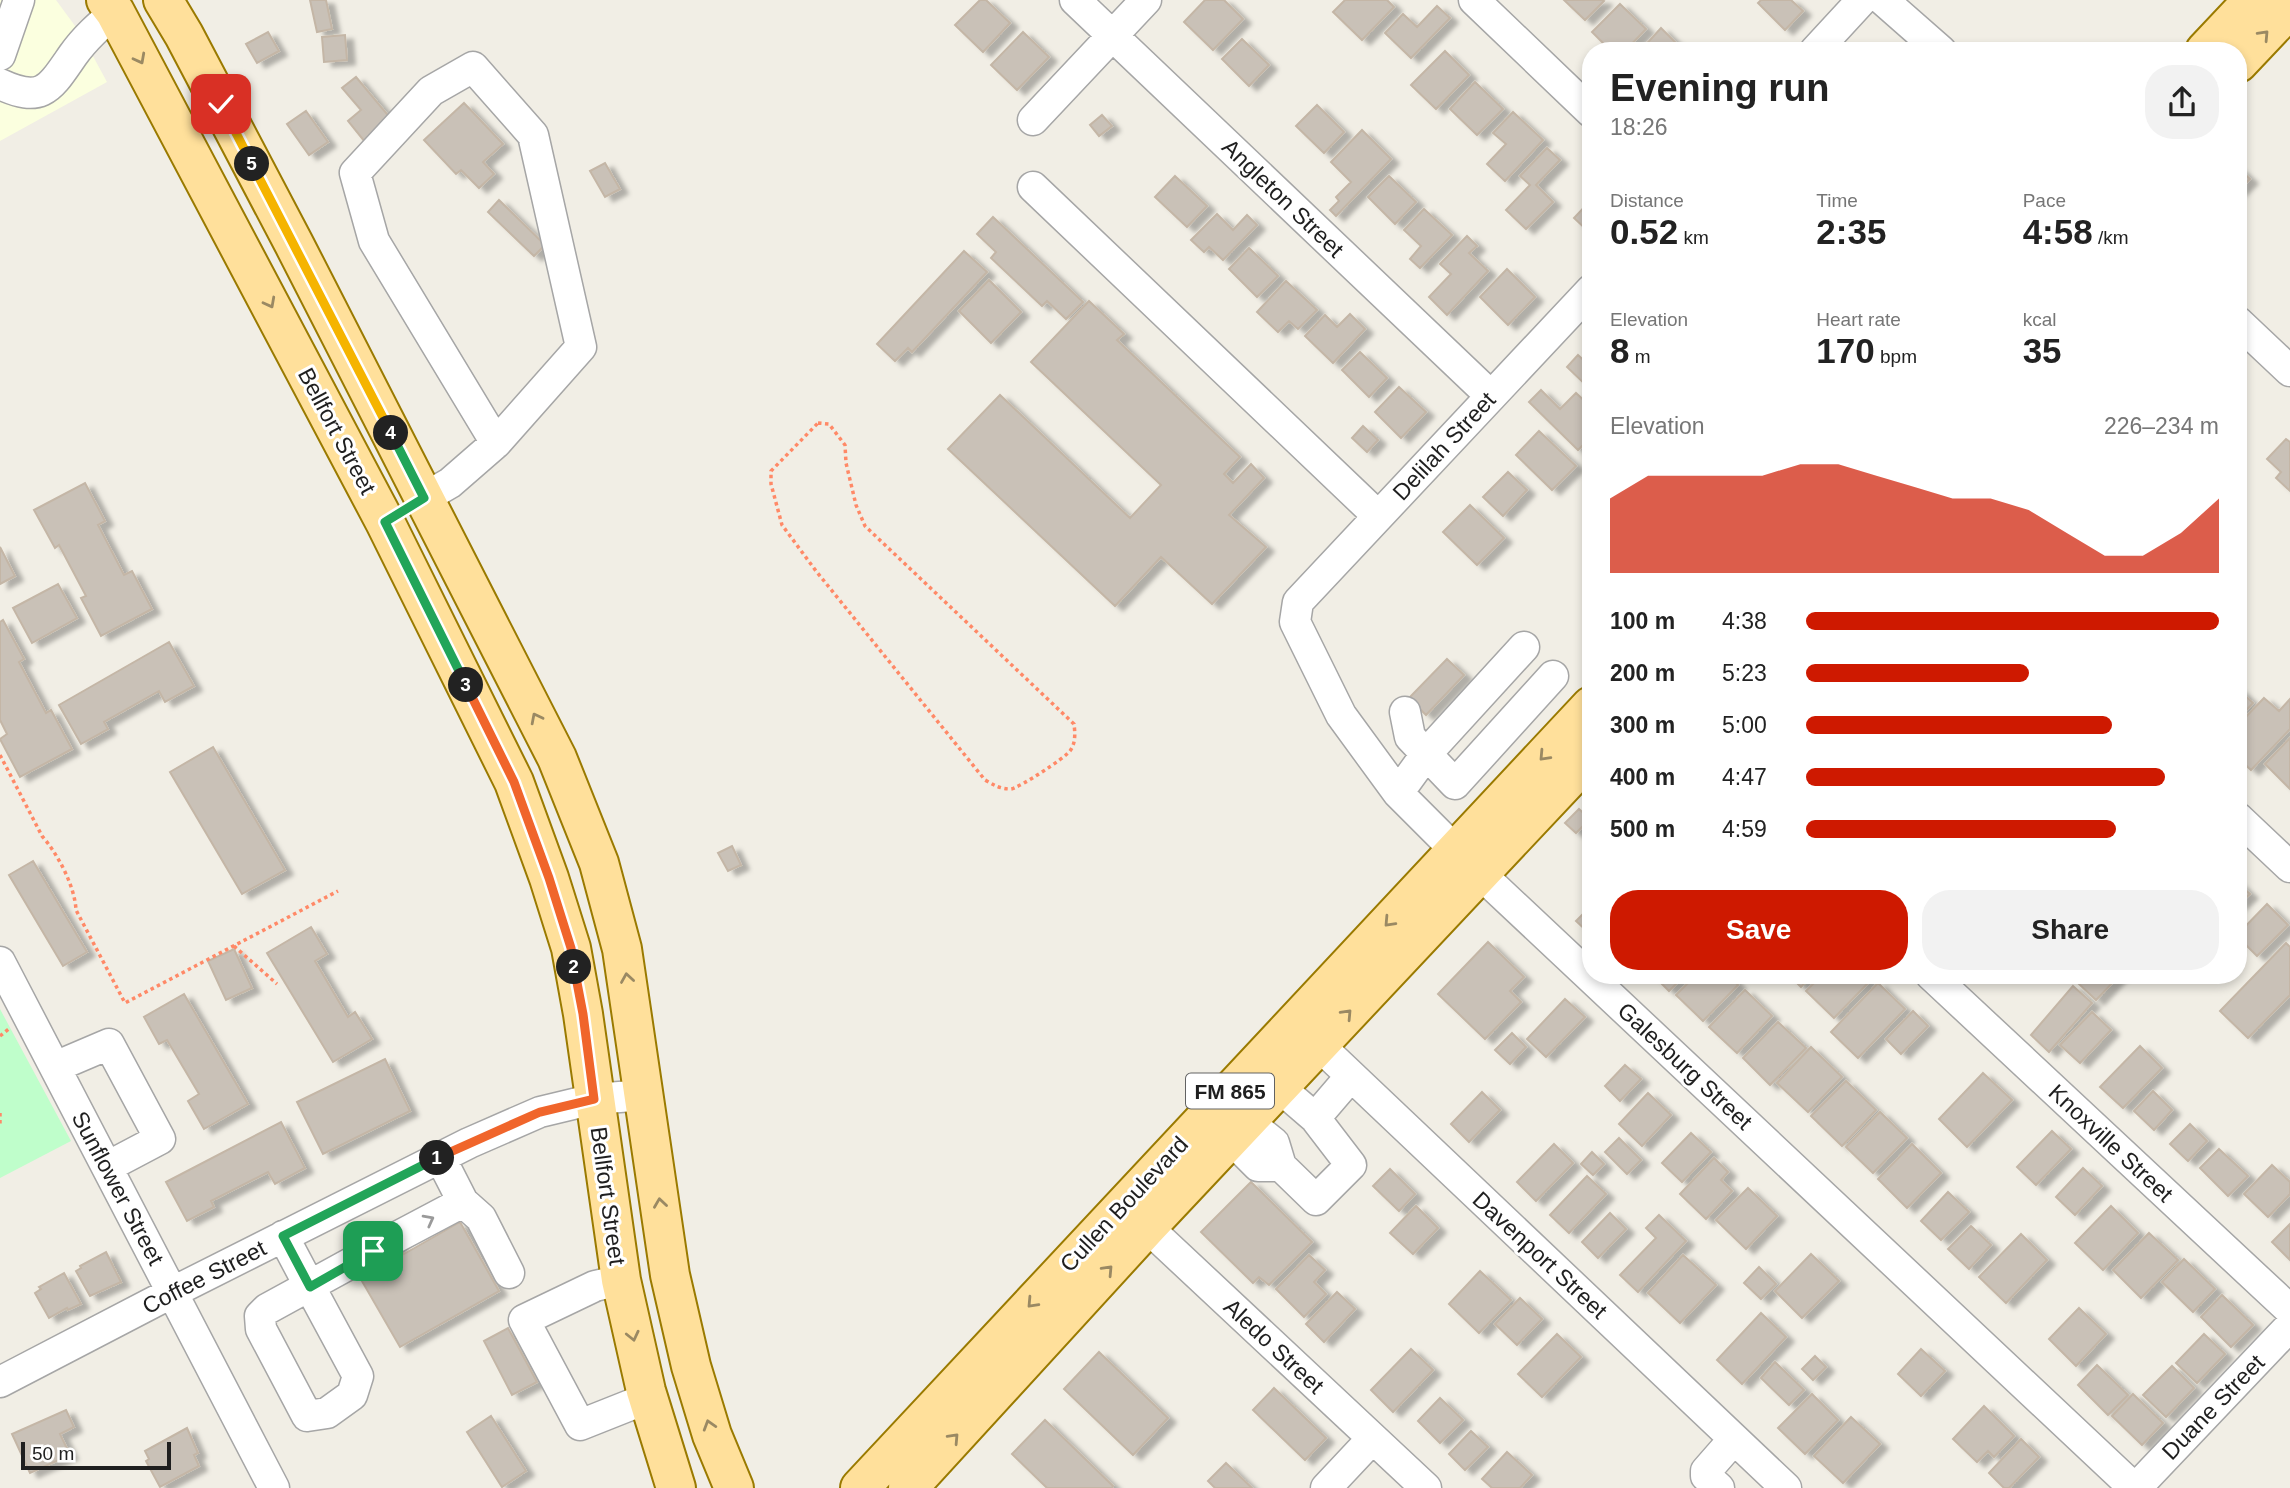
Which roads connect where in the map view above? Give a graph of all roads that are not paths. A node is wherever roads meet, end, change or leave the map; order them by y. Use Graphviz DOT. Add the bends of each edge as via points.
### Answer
graph roads {
  1 [pos="19,0"];
  2 [pos="163,0"];
  3 [pos="1074,0"];
  4 [pos="1146,0"];
  5 [pos="1474,0"];
  6 [pos="1862,0"];
  7 [pos="1883,0"];
  8 [pos="2253,0"];
  9 [pos="119,4"];
  10 [pos="2290,8"];
  11 [pos="1113,36"];
  12 [pos="1823,42"];
  13 [pos="1931,42"];
  14 [pos="2213,42"];
  15 [pos="2247,53"];
  16 [pos="0,55"];
  17 [pos="0,84"];
  18 [pos="1582,103"];
  19 [pos="1033,120"];
  20 [pos="1033,187"];
  21 [pos="294,244"];
  22 [pos="250,265"];
  23 [pos="1582,300"];
  24 [pos="2247,330"];
  25 [pos="2290,371"];
  26 [pos="1491,396"];
  27 [pos="496,443"];
  28 [pos="424,498"];
  29 [pos="1378,516"];
  30 [pos="385,522"];
  31 [pos="1298,602"];
  32 [pos="1524,647"];
  33 [pos="1553,676"];
  34 [pos="1405,712"];
  35 [pos="1582,717"];
  36 [pos="1427,752"];
  37 [pos="557,758"];
  38 [pos="1582,763"];
  39 [pos="514,782"];
  40 [pos="1398,793"];
  41 [pos="2247,826"];
  42 [pos="1468,862"];
  43 [pos="2290,867"];
  44 [pos="0,962"];
  45 [pos="1582,969"];
  46 [pos="1598,984"];
  47 [pos="1941,984"];
  48 [pos="1306,1034"];
  49 [pos="55,1067"];
  50 [pos="1350,1076"];
  51 [pos="1279,1087"];
  52 [pos="645,1095"];
  53 [pos="594,1099"];
  54 [pos="1315,1118"];
  55 [pos="1238,1130"];
  56 [pos="440,1157"];
  57 [pos="107,1167"];
  58 [pos="463,1202"];
  59 [pos="1135,1215"];
  60 [pos="283,1236"];
  61 [pos="509,1272"];
  62 [pos="670,1275"];
  63 [pos="621,1280"];
  64 [pos="173,1292"];
  65 [pos="2290,1310"];
  66 [pos="2290,1326"];
  67 [pos="0,1382"];
  68 [pos="648,1398"];
  69 [pos="1372,1438"];
  70 [pos="1734,1438"];
  71 [pos="668,1485"];
  72 [pos="274,1488"];
  73 [pos="734,1488"];
  74 [pos="860,1488"];
  75 [pos="908,1488"];
  76 [pos="1326,1488"];
  77 [pos="1426,1488"];
  78 [pos="1719,1488"];
  79 [pos="1786,1488"];
  80 [pos="2135,1488"];
  1 -- 16 [label="street"];
  2 -- 21 [label="main road, Bellfort Street"];
  3 -- 11 [label="street, Angleton Street"];
  4 -- 11 [label="street"];
  5 -- 18 [label="street"];
  6 -- 12 [label="street"];
  7 -- 13 [label="street"];
  8 -- 14 [label="main road"];
  9 -- 17 [label="street" via="43,91 28,93"];
  9 -- 22 [label="main road, Bellfort Street, one-way"];
  15 -- 10 [label="main road, one-way"];
  11 -- 19 [label="street"];
  11 -- 26 [label="street, Angleton Street"];
  20 -- 29 [label="street"];
  21 -- 22 [label="main road"];
  21 -- 28 [label="main road, Bellfort Street"];
  22 -- 30 [label="main road, Bellfort Street, one-way"];
  23 -- 26 [label="street, Delilah Street"];
  24 -- 25 [label="street"];
  26 -- 29 [label="street, Delilah Street"];
  27 -- 27 [label="street" via="581,347 533,135 472,68 430,91 355,173 374,241"];
  27 -- 28 [label="street" via="450,483"];
  28 -- 30 [label="main road"];
  37 -- 28 [label="main road, Bellfort Street, one-way"];
  29 -- 31 [label="street, Delilah Street"];
  30 -- 39 [label="main road, Bellfort Street"];
  31 -- 40 [label="street, Galesburg Street" via="1295,622 1341,715"];
  32 -- 36 [label="street"];
  33 -- 36 [label="street" via="1455,784"];
  34 -- 36 [label="street" via="1410,737"];
  35 -- 42 [label="main road, Cullen Boulevard / FM 865, one-way"];
  36 -- 40 [label="street"];
  37 -- 39 [label="main road"];
  52 -- 37 [label="main road, Bellfort Street, one-way" via="622,949 599,863"];
  38 -- 42 [label="main road, Cullen Boulevard / FM 865"];
  39 -- 53 [label="main road, Bellfort Street" via="571,948"];
  40 -- 42 [label="street, Galesburg Street"];
  41 -- 43 [label="street"];
  42 -- 45 [label="street, Galesburg Street"];
  42 -- 48 [label="main road, Cullen Boulevard / FM 865"];
  44 -- 49 [label="street, Sunflower Street"];
  46 -- 80 [label="street, Galesburg Street"];
  47 -- 65 [label="street, Knoxville Street"];
  48 -- 50 [label="street, Davenport Street"];
  48 -- 51 [label="main road, Cullen Boulevard / FM 865"];
  48 -- 59 [label="main road, Cullen Boulevard / FM 865"];
  49 -- 57 [label="street, Sunflower Street"];
  49 -- 57 [label="street" via="109,1044 160,1139"];
  50 -- 54 [label="street"];
  50 -- 70 [label="street, Davenport Street"];
  51 -- 54 [label="street"];
  51 -- 55 [label="main road, Cullen Boulevard / FM 865"];
  52 -- 53 [label="street, Coffee Street"];
  62 -- 52 [label="main road, Bellfort Street, one-way"];
  53 -- 56 [label="street, Coffee Street" via="540,1112"];
  53 -- 63 [label="main road, Bellfort Street"];
  54 -- 55 [label="street" via="1351,1165 1316,1200 1281,1166 1258,1166"];
  55 -- 59 [label="main road, Cullen Boulevard / FM 865"];
  56 -- 58 [label="street"];
  56 -- 60 [label="street, Coffee Street"];
  57 -- 64 [label="street, Sunflower Street"];
  60 -- 58 [label="street, one-way" via="310,1287"];
  58 -- 61 [label="street" via="481,1218"];
  59 -- 69 [label="street, Aledo Street"];
  59 -- 74 [label="main road, Cullen Boulevard / FM 865, one-way"];
  75 -- 59 [label="main road, Cullen Boulevard / FM 865, one-way"];
  60 -- 64 [label="street, Coffee Street"];
  62 -- 63 [label="main road"];
  73 -- 62 [label="main road, Bellfort Street, one-way" via="691,1366"];
  63 -- 68 [label="main road, Bellfort Street, one-way"];
  63 -- 68 [label="street" via="595,1286 524,1320 580,1425"];
  64 -- 67 [label="street, Coffee Street"];
  64 -- 72 [label="street, Sunflower Street"];
  66 -- 80 [label="street, Duane Street"];
  68 -- 71 [label="main road, Bellfort Street"];
  69 -- 76 [label="street"];
  69 -- 77 [label="street, Aledo Street"];
  70 -- 78 [label="street" via="1706,1471"];
  70 -- 79 [label="street, Davenport Street"];
}
